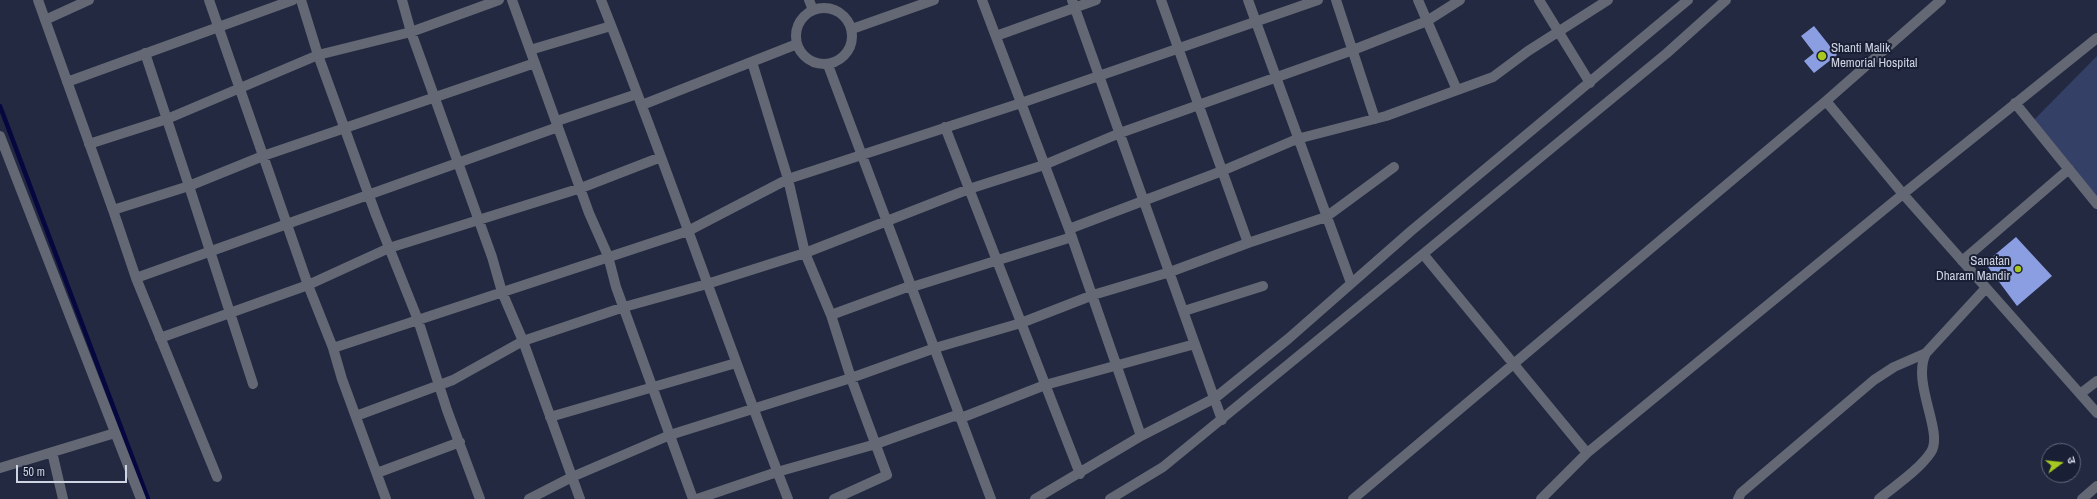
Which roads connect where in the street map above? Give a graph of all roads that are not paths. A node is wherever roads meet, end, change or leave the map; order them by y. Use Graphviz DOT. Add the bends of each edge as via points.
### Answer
graph roads {
  1 [pos="38,0"];
  2 [pos="88,0"];
  3 [pos="209,0"];
  4 [pos="293,0"];
  5 [pos="301,0"];
  6 [pos="402,0"];
  7 [pos="500,0"];
  8 [pos="512,0"];
  9 [pos="600,0"];
  10 [pos="809,0"];
  11 [pos="934,0"];
  12 [pos="982,0"];
  13 [pos="1096,0"];
  14 [pos="1161,0"];
  15 [pos="1248,0"];
  16 [pos="1318,0"];
  17 [pos="1336,0"];
  18 [pos="1418,0"];
  19 [pos="1460,0"];
  20 [pos="1539,0"];
  21 [pos="1608,0"];
  22 [pos="1688,0"];
  23 [pos="1726,0"];
  24 [pos="1941,0"];
  25 [pos="1073,3"];
  26 [pos="813,10"];
  27 [pos="45,20"];
  28 [pos="1255,21"];
  29 [pos="1427,21"];
  30 [pos="218,26"];
  31 [pos="611,26"];
  32 [pos="852,29"];
  33 [pos="1558,30"];
  34 [pos="411,32"];
  35 [pos="996,36"];
  36 [pos="2097,38"];
  37 [pos="797,44"];
  38 [pos="1178,48"];
  39 [pos="530,50"];
  40 [pos="1353,50"];
  41 [pos="145,53"];
  42 [pos="318,55"];
  43 [pos="752,62"];
  44 [pos="535,63"];
  45 [pos="828,65"];
  46 [pos="1099,76"];
  47 [pos="1276,78"];
  48 [pos="67,82"];
  49 [pos="1590,83"];
  50 [pos="240,89"];
  51 [pos="1456,90"];
  52 [pos="637,94"];
  53 [pos="434,96"];
  54 [pos="1826,101"];
  55 [pos="1021,103"];
  56 [pos="2015,103"];
  57 [pos="642,105"];
  58 [pos="1198,106"];
  59 [pos="167,119"];
  60 [pos="1375,119"];
  61 [pos="558,124"];
  62 [pos="345,127"];
  63 [pos="944,127"];
  64 [pos="1120,133"];
  65 [pos="0,136"];
  66 [pos="1297,139"];
  67 [pos="89,144"];
  68 [pos="861,154"];
  69 [pos="263,156"];
  70 [pos="661,157"];
  71 [pos="458,164"];
  72 [pos="1044,164"];
  73 [pos="1394,167"];
  74 [pos="2069,169"];
  75 [pos="1222,171"];
  76 [pos="788,179"];
  77 [pos="189,186"];
  78 [pos="581,188"];
  79 [pos="969,190"];
  80 [pos="1903,194"];
  81 [pos="369,195"];
  82 [pos="1144,201"];
  83 [pos="2097,204"];
  84 [pos="113,210"];
  85 [pos="1326,217"];
  86 [pos="479,221"];
  87 [pos="887,221"];
  88 [pos="287,224"];
  89 [pos="688,231"];
  90 [pos="1070,233"];
  91 [pos="1248,243"];
  92 [pos="389,248"];
  93 [pos="209,252"];
  94 [pos="805,253"];
  95 [pos="1423,254"];
  96 [pos="608,256"];
  97 [pos="997,261"];
  98 [pos="1962,261"];
  99 [pos="1170,272"];
  100 [pos="136,278"];
  101 [pos="1351,283"];
  102 [pos="706,284"];
  103 [pos="308,285"];
  104 [pos="1263,286"];
  105 [pos="912,288"];
  106 [pos="1986,288"];
  107 [pos="502,292"];
  108 [pos="1093,295"];
  109 [pos="624,308"];
  110 [pos="1184,311"];
  111 [pos="228,314"];
  112 [pos="831,315"];
  113 [pos="418,320"];
  114 [pos="1021,323"];
  115 [pos="160,338"];
  116 [pos="522,341"];
  117 [pos="1195,344"];
  118 [pos="334,348"];
  119 [pos="935,348"];
  120 [pos="1926,353"];
  121 [pos="736,363"];
  122 [pos="1513,364"];
  123 [pos="1116,365"];
  124 [pos="851,378"];
  125 [pos="2097,381"];
  126 [pos="253,384"];
  127 [pos="439,385"];
  128 [pos="1045,385"];
  129 [pos="652,386"];
  130 [pos="2080,394"];
  131 [pos="1215,398"];
  132 [pos="754,409"];
  133 [pos="2097,413"];
  134 [pos="356,416"];
  135 [pos="550,418"];
  136 [pos="961,418"];
  137 [pos="1222,420"];
  138 [pos="115,433"];
  139 [pos="670,435"];
  140 [pos="1141,436"];
  141 [pos="460,442"];
  142 [pos="876,444"];
  143 [pos="52,452"];
  144 [pos="1587,453"];
  145 [pos="0,468"];
  146 [pos="777,472"];
  147 [pos="377,473"];
  148 [pos="1080,474"];
  149 [pos="217,477"];
  150 [pos="572,477"];
  151 [pos="2097,486"];
  152 [pos="63,499"];
  153 [pos="140,499"];
  154 [pos="386,499"];
  155 [pos="480,499"];
  156 [pos="529,499"];
  157 [pos="580,499"];
  158 [pos="693,499"];
  159 [pos="696,499"];
  160 [pos="788,499"];
  161 [pos="834,499"];
  162 [pos="991,499"];
  163 [pos="1035,499"];
  164 [pos="1110,499"];
  165 [pos="1353,499"];
  166 [pos="1541,499"];
  167 [pos="1738,499"];
  168 [pos="1879,499"];
  169 [pos="2082,499"];
  1 -- 27 [label="street"];
  2 -- 27 [label="street"];
  3 -- 30 [label="street"];
  4 -- 30 [label="street"];
  5 -- 42 [label="street"];
  6 -- 34 [label="street"];
  7 -- 34 [label="street"];
  8 -- 39 [label="street"];
  9 -- 31 [label="street"];
  10 -- 26 [label="street"];
  11 -- 32 [label="street"];
  12 -- 35 [label="street"];
  13 -- 25 [label="street"];
  14 -- 38 [label="street"];
  15 -- 28 [label="street"];
  16 -- 28 [label="street"];
  17 -- 40 [label="street"];
  18 -- 29 [label="street"];
  19 -- 29 [label="street"];
  20 -- 33 [label="street"];
  21 -- 33 [label="street"];
  22 -- 49 [label="street"];
  23 -- 95 [label="street" via="1667,53"];
  24 -- 54 [label="street"];
  25 -- 35 [label="street"];
  25 -- 46 [label="street"];
  26 -- 32 [label="street" via="836,10 846,18"];
  26 -- 37 [label="street" via="800,20"];
  27 -- 48 [label="street"];
  28 -- 38 [label="street"];
  28 -- 47 [label="street"];
  29 -- 40 [label="street"];
  29 -- 51 [label="street"];
  30 -- 41 [label="street"];
  30 -- 50 [label="street"];
  31 -- 39 [label="street"];
  31 -- 52 [label="street"];
  32 -- 45 [label="street" via="848,52 836,63"];
  33 -- 49 [label="street"];
  33 -- 51 [label="street" via="1493,77"];
  34 -- 42 [label="street"];
  34 -- 53 [label="street"];
  35 -- 55 [label="street"];
  36 -- 56 [label="street"];
  37 -- 43 [label="street"];
  37 -- 45 [label="street" via="805,58"];
  38 -- 46 [label="street"];
  38 -- 58 [label="street"];
  39 -- 44 [label="street"];
  40 -- 47 [label="street"];
  40 -- 60 [label="street"];
  41 -- 48 [label="street"];
  41 -- 59 [label="street"];
  42 -- 50 [label="street"];
  42 -- 62 [label="street"];
  43 -- 57 [label="street"];
  43 -- 76 [label="street"];
  44 -- 53 [label="street"];
  44 -- 61 [label="street"];
  45 -- 68 [label="street"];
  46 -- 55 [label="street"];
  46 -- 64 [label="street"];
  47 -- 58 [label="street"];
  47 -- 66 [label="street"];
  48 -- 67 [label="street"];
  49 -- 101 [label="street"];
  50 -- 59 [label="street"];
  50 -- 69 [label="street"];
  51 -- 60 [label="street"];
  52 -- 57 [label="street"];
  52 -- 61 [label="street"];
  53 -- 62 [label="street"];
  53 -- 71 [label="street"];
  54 -- 80 [label="street"];
  54 -- 122 [label="street"];
  55 -- 63 [label="street"];
  55 -- 72 [label="street"];
  56 -- 74 [label="street"];
  56 -- 80 [label="street"];
  57 -- 70 [label="street"];
  58 -- 64 [label="street"];
  58 -- 75 [label="street"];
  59 -- 67 [label="street"];
  59 -- 77 [label="street"];
  60 -- 66 [label="street"];
  61 -- 71 [label="street"];
  61 -- 78 [label="street"];
  62 -- 69 [label="street"];
  62 -- 81 [label="street"];
  63 -- 68 [label="street"];
  63 -- 79 [label="street"];
  64 -- 72 [label="street"];
  64 -- 82 [label="street"];
  65 -- 138 [label="street"];
  66 -- 75 [label="street"];
  66 -- 85 [label="street"];
  67 -- 84 [label="street"];
  68 -- 76 [label="street"];
  68 -- 87 [label="street"];
  69 -- 77 [label="street"];
  69 -- 88 [label="street"];
  70 -- 78 [label="street"];
  70 -- 89 [label="street"];
  71 -- 81 [label="street"];
  71 -- 86 [label="street"];
  72 -- 79 [label="street"];
  72 -- 90 [label="street"];
  73 -- 85 [label="street"];
  74 -- 83 [label="street"];
  74 -- 98 [label="street"];
  75 -- 82 [label="street"];
  75 -- 91 [label="street"];
  76 -- 89 [label="street"];
  76 -- 94 [label="street"];
  77 -- 84 [label="street"];
  77 -- 93 [label="street"];
  78 -- 86 [label="street"];
  78 -- 96 [label="street"];
  79 -- 87 [label="street"];
  79 -- 97 [label="street"];
  80 -- 98 [label="street"];
  80 -- 144 [label="street"];
  81 -- 88 [label="street"];
  81 -- 92 [label="street"];
  82 -- 90 [label="street"];
  82 -- 99 [label="street"];
  84 -- 100 [label="street"];
  85 -- 91 [label="street"];
  85 -- 101 [label="street"];
  86 -- 92 [label="street"];
  86 -- 107 [label="street"];
  87 -- 94 [label="street"];
  87 -- 105 [label="street"];
  88 -- 93 [label="street"];
  88 -- 103 [label="street"];
  89 -- 96 [label="street"];
  89 -- 102 [label="street"];
  90 -- 97 [label="street"];
  90 -- 108 [label="street"];
  91 -- 99 [label="street"];
  92 -- 103 [label="street"];
  92 -- 113 [label="street"];
  93 -- 100 [label="street"];
  93 -- 111 [label="street"];
  94 -- 102 [label="street"];
  94 -- 112 [label="street"];
  95 -- 122 [label="street"];
  95 -- 137 [label="street"];
  96 -- 107 [label="street"];
  96 -- 109 [label="street"];
  97 -- 105 [label="street"];
  97 -- 114 [label="street"];
  98 -- 106 [label="street"];
  99 -- 108 [label="street"];
  99 -- 110 [label="street"];
  100 -- 115 [label="street"];
  101 -- 131 [label="street" via="1288,339"];
  102 -- 109 [label="street"];
  102 -- 121 [label="street"];
  103 -- 111 [label="street"];
  103 -- 118 [label="street"];
  104 -- 110 [label="street"];
  105 -- 112 [label="street" via="910,286"];
  105 -- 119 [label="street"];
  106 -- 120 [label="street"];
  106 -- 130 [label="street"];
  107 -- 113 [label="street"];
  107 -- 116 [label="street"];
  108 -- 114 [label="street"];
  108 -- 123 [label="street"];
  109 -- 116 [label="street"];
  109 -- 129 [label="street"];
  110 -- 117 [label="street"];
  111 -- 115 [label="street"];
  111 -- 126 [label="street"];
  112 -- 124 [label="street"];
  113 -- 118 [label="street"];
  113 -- 127 [label="street"];
  114 -- 119 [label="street"];
  114 -- 128 [label="street"];
  115 -- 149 [label="street"];
  116 -- 127 [label="street" via="453,380"];
  116 -- 135 [label="street"];
  117 -- 123 [label="street"];
  117 -- 131 [label="street"];
  118 -- 134 [label="street"];
  119 -- 124 [label="street"];
  119 -- 136 [label="street"];
  120 -- 167 [label="street" via="1894,367 1874,380 1741,493"];
  120 -- 168 [label="street" via="1922,362 1922,381 1934,435 1932,450 1922,462"];
  121 -- 129 [label="street"];
  121 -- 132 [label="street"];
  122 -- 144 [label="street"];
  122 -- 165 [label="street"];
  123 -- 128 [label="street"];
  123 -- 140 [label="street"];
  124 -- 132 [label="street"];
  124 -- 142 [label="street"];
  125 -- 130 [label="street"];
  127 -- 134 [label="street"];
  127 -- 141 [label="street"];
  128 -- 136 [label="street"];
  128 -- 148 [label="street"];
  129 -- 135 [label="street"];
  129 -- 139 [label="street"];
  130 -- 133 [label="street"];
  131 -- 137 [label="street"];
  131 -- 140 [label="street"];
  132 -- 139 [label="street"];
  132 -- 146 [label="street"];
  134 -- 147 [label="street"];
  135 -- 150 [label="street"];
  136 -- 142 [label="street" via="954,416"];
  136 -- 162 [label="street"];
  137 -- 164 [label="street" via="1163,467"];
  138 -- 143 [label="street"];
  138 -- 153 [label="street"];
  139 -- 150 [label="street"];
  139 -- 158 [label="street"];
  140 -- 148 [label="street"];
  141 -- 147 [label="street"];
  141 -- 155 [label="street"];
  142 -- 146 [label="street"];
  142 -- 161 [label="street" via="886,475"];
  143 -- 145 [label="street"];
  143 -- 152 [label="street"];
  144 -- 166 [label="street"];
  146 -- 159 [label="street"];
  146 -- 160 [label="street"];
  147 -- 154 [label="street"];
  148 -- 163 [label="street"];
  150 -- 156 [label="street"];
  150 -- 157 [label="street"];
  151 -- 169 [label="street"];
}
